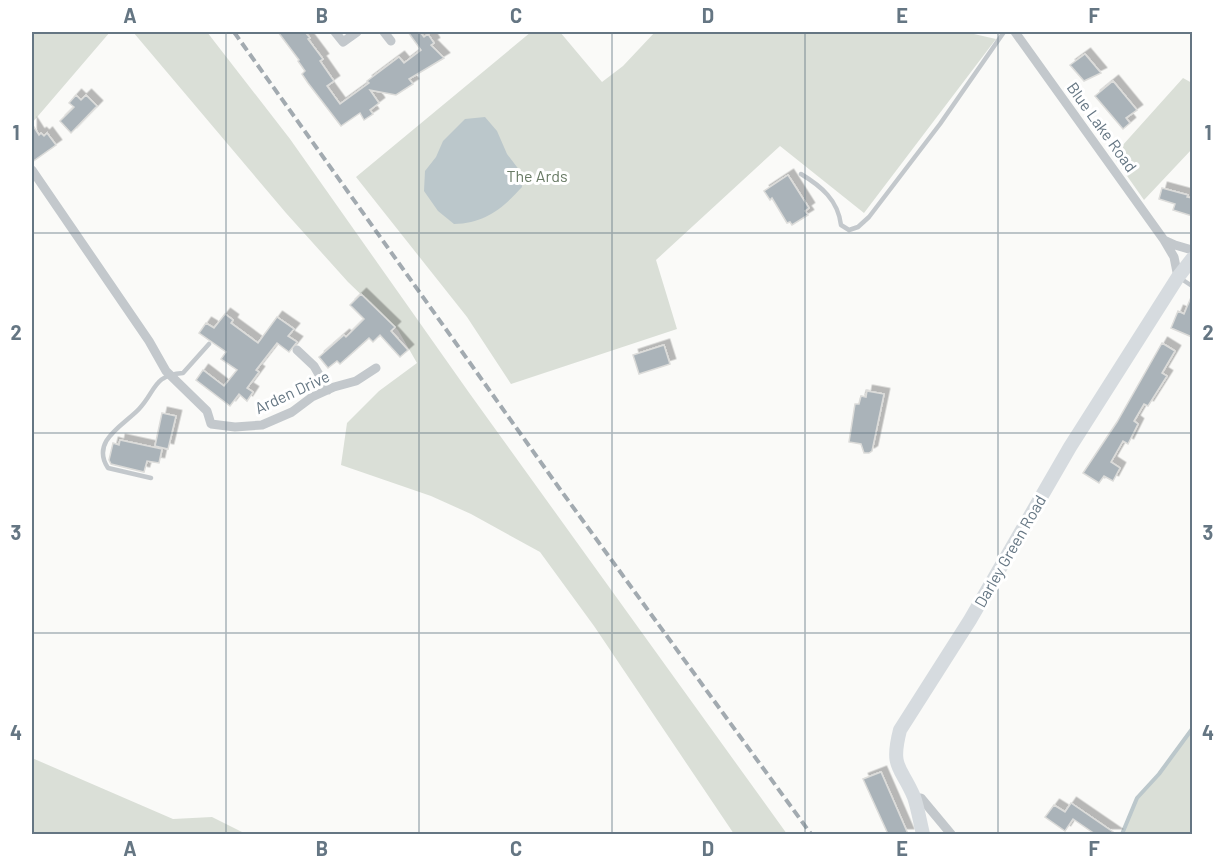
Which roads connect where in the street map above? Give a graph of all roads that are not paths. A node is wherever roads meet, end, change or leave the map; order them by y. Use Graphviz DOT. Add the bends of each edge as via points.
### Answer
graph roads {
  1 [pos="335,32"];
  2 [pos="357,32"];
  3 [pos="384,32"];
  4 [pos="1004,32"];
  5 [pos="1015,32"];
  6 [pos="391,41"];
  7 [pos="32,170"];
  8 [pos="801,174"];
  9 [pos="1164,240"];
  10 [pos="1192,250"];
  11 [pos="1192,259"];
  12 [pos="1178,277"];
  13 [pos="1192,286"];
  14 [pos="209,344"];
  15 [pos="297,350"];
  16 [pos="376,368"];
  17 [pos="170,374"];
  18 [pos="328,390"];
  19 [pos="151,478"];
  20 [pos="914,798"];
  21 [pos="923,834"];
  22 [pos="951,834"];
  1 -- 2 [label="street" via="344,42"];
  3 -- 6 [label="street"];
  4 -- 8 [label="lane" via="940,124 858,227 849,230 841,225 828,194"];
  5 -- 9 [label="street, Blue Lake Road"];
  7 -- 17 [label="street"];
  9 -- 10 [label="street"];
  9 -- 12 [label="street, Blue Lake Road" via="1174,257"];
  11 -- 12 [label="street, Darley Green Road"];
  12 -- 13 [label="lane"];
  12 -- 20 [label="street, Darley Green Road" via="1070,447 970,620 900,730 895,748 897,766"];
  14 -- 17 [label="lane" via="183,373"];
  15 -- 18 [label="street" via="314,366"];
  16 -- 18 [label="street, Arden Drive" via="356,381"];
  17 -- 18 [label="street, Arden Drive" via="207,411 211,424 235,427 262,424 292,412"];
  17 -- 19 [label="lane" via="155,383 138,409 109,435 103,455 108,468"];
  20 -- 21 [label="street, Darley Green Road"];
  20 -- 22 [label="street" via="921,798"];
}
